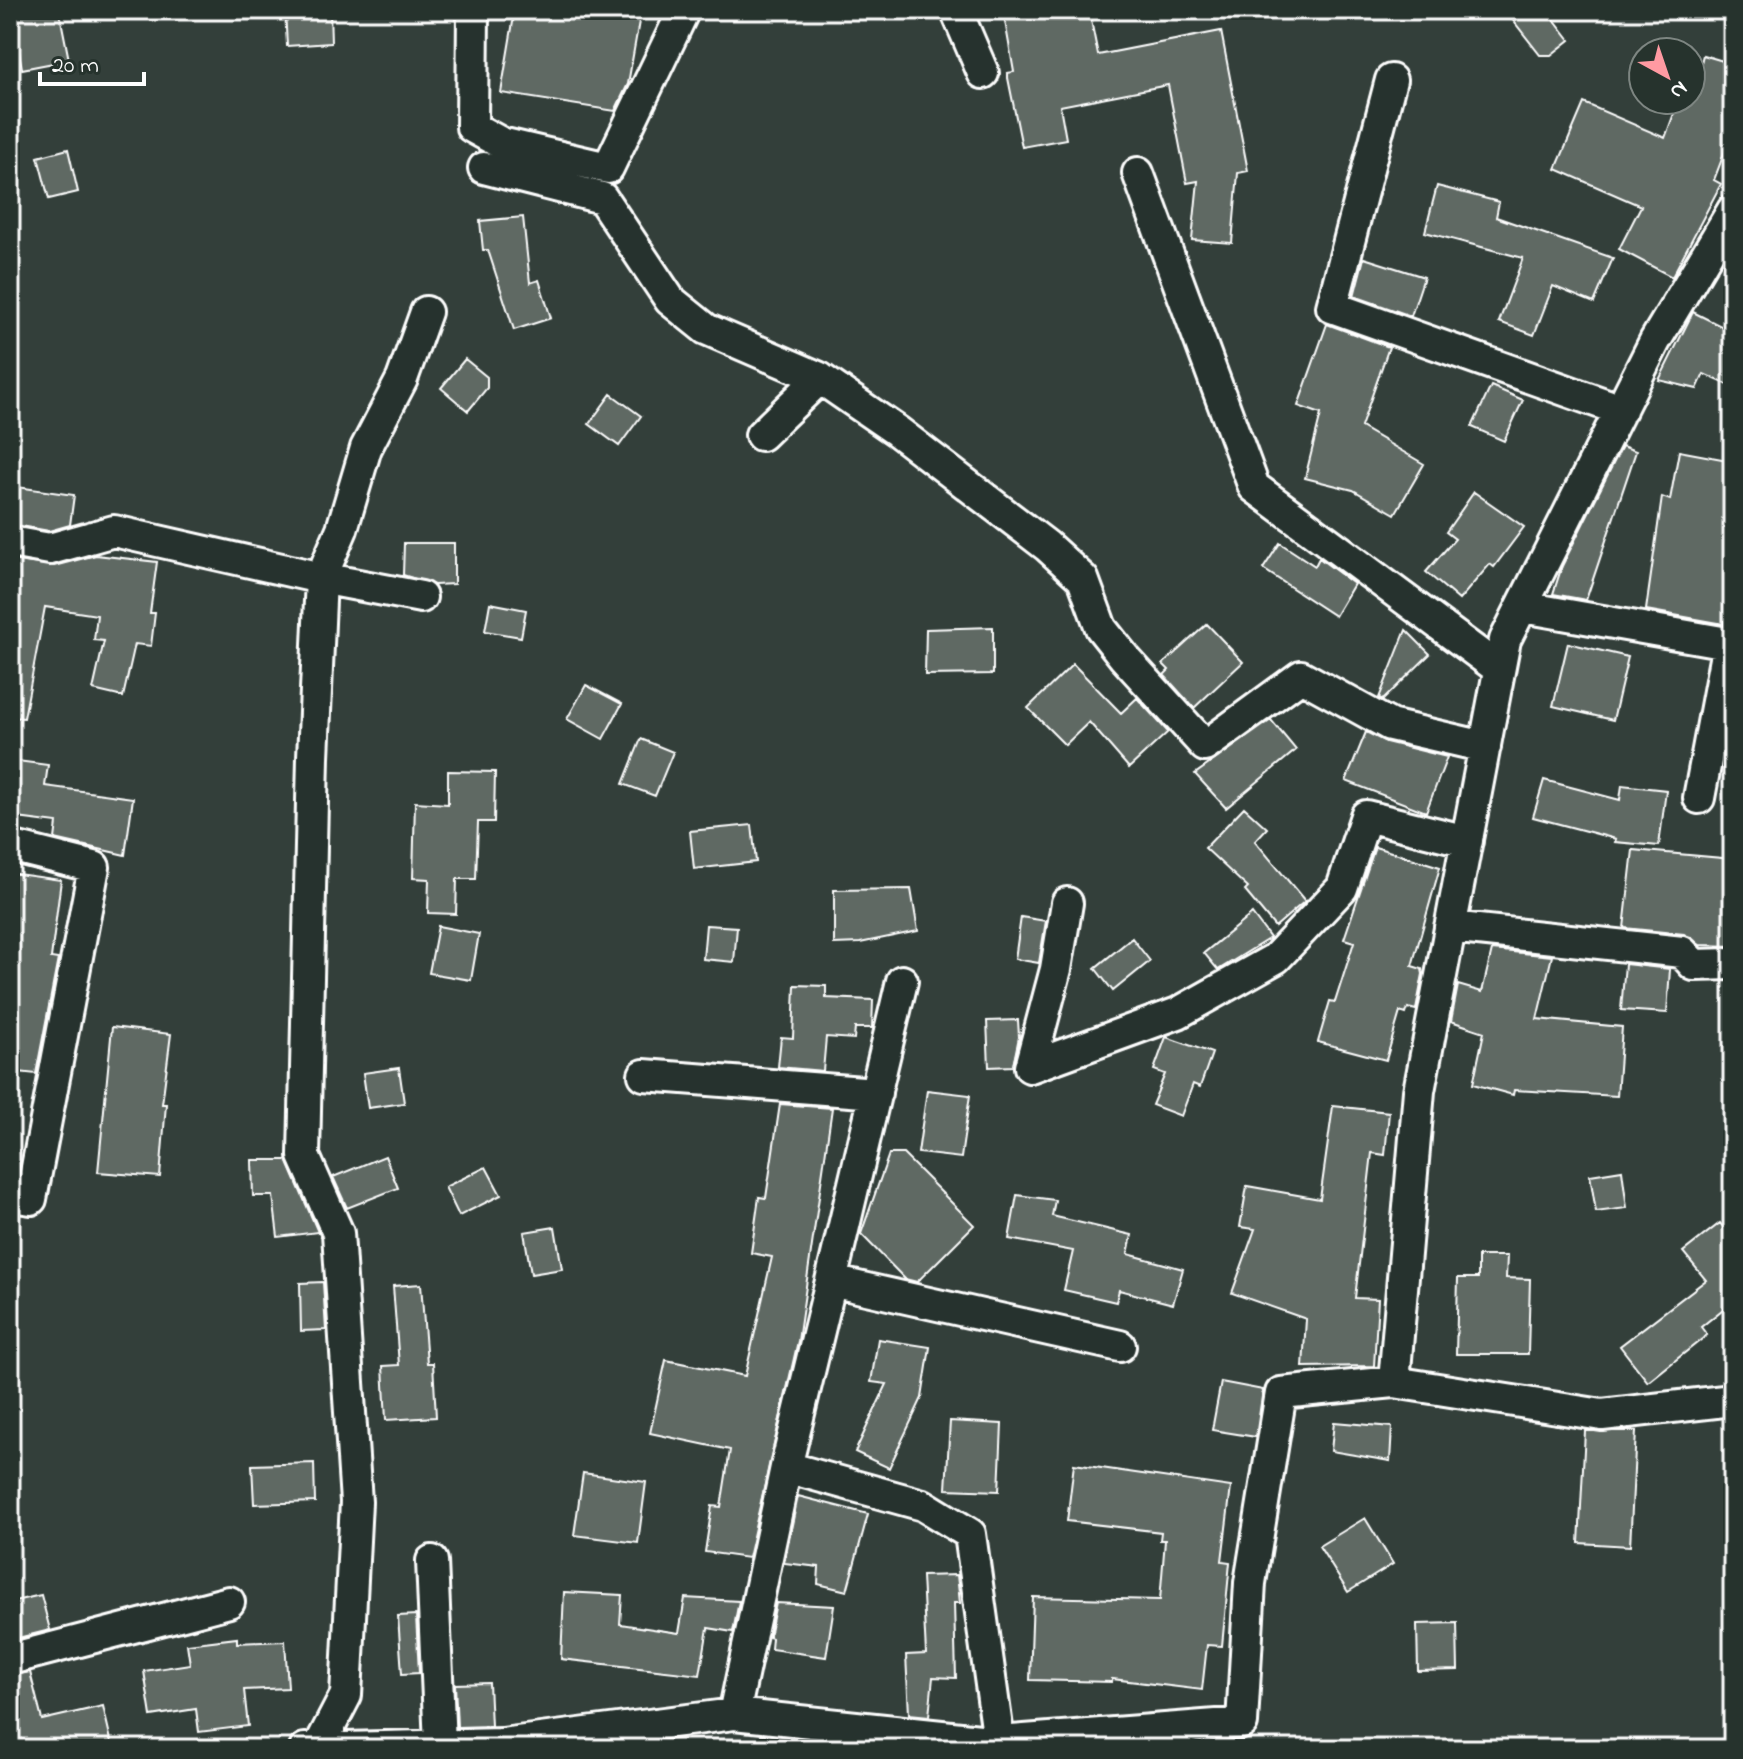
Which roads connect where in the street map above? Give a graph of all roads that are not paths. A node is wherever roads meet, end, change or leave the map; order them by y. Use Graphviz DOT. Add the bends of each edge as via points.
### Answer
graph roads {
  1 [pos="473,10"];
  2 [pos="684,10"];
  3 [pos="956,10"];
  4 [pos="983,73"];
  5 [pos="1391,80"];
  6 [pos="484,168"];
  7 [pos="1138,173"];
  8 [pos="1733,210"];
  9 [pos="426,312"];
  10 [pos="820,378"];
  11 [pos="1621,410"];
  12 [pos="761,435"];
  13 [pos="10,542"];
  14 [pos="321,578"];
  15 [pos="421,597"];
  16 [pos="1523,607"];
  17 [pos="1730,644"];
  18 [pos="1499,669"];
  19 [pos="1485,747"];
  20 [pos="1699,798"];
  21 [pos="1467,841"];
  22 [pos="10,846"];
  23 [pos="1067,903"];
  24 [pos="1450,927"];
  25 [pos="1733,964"];
  26 [pos="902,981"];
  27 [pos="644,1075"];
  28 [pos="876,1093"];
  29 [pos="10,1196"];
  30 [pos="831,1281"];
  31 [pos="1120,1346"];
  32 [pos="1394,1382"];
  33 [pos="1733,1400"];
  34 [pos="786,1467"];
  35 [pos="432,1561"];
  36 [pos="229,1602"];
  37 [pos="10,1659"];
  38 [pos="734,1714"];
  39 [pos="667,1736"];
  40 [pos="440,1745"];
  41 [pos="999,1745"];
  42 [pos="312,1748"];
  1 -- 2 [label="street" via="472,127 501,143 608,168"];
  3 -- 4 [label="street"];
  5 -- 11 [label="street" via="1332,307"];
  6 -- 10 [label="street" via="602,198 670,300 706,329"];
  7 -- 18 [label="street" via="1254,487"];
  8 -- 11 [label="street" via="1655,341"];
  9 -- 14 [label="street" via="402,379 366,448"];
  10 -- 12 [label="street"];
  10 -- 19 [label="street" via="897,431 1083,579 1101,628 1205,746 1301,676 1390,725"];
  11 -- 16 [label="street"];
  13 -- 14 [label="street" via="50,549 114,531"];
  14 -- 15 [label="street"];
  14 -- 42 [label="street" via="304,1156 338,1233 356,1502 346,1695"];
  16 -- 17 [label="street"];
  16 -- 18 [label="street" via="1505,640"];
  17 -- 20 [label="street"];
  18 -- 19 [label="street"];
  19 -- 21 [label="street"];
  21 -- 23 [label="street" via="1366,816 1342,888 1276,958 1178,1013 1030,1067"];
  21 -- 24 [label="street"];
  22 -- 29 [label="street" via="94,867 31,1199"];
  24 -- 25 [label="street" via="1682,952 1694,965"];
  24 -- 32 [label="street" via="1419,1091"];
  26 -- 28 [label="street"];
  27 -- 28 [label="street"];
  28 -- 30 [label="street"];
  30 -- 31 [label="street"];
  30 -- 34 [label="street"];
  32 -- 33 [label="street" via="1602,1415"];
  32 -- 41 [label="street" via="1281,1393 1250,1583 1242,1723"];
  34 -- 38 [label="street"];
  34 -- 41 [label="street" via="923,1505 970,1534"];
  35 -- 40 [label="street"];
  36 -- 37 [label="street"];
  38 -- 39 [label="street"];
  38 -- 41 [label="street"];
  39 -- 40 [label="street"];
  40 -- 42 [label="street"];
}
